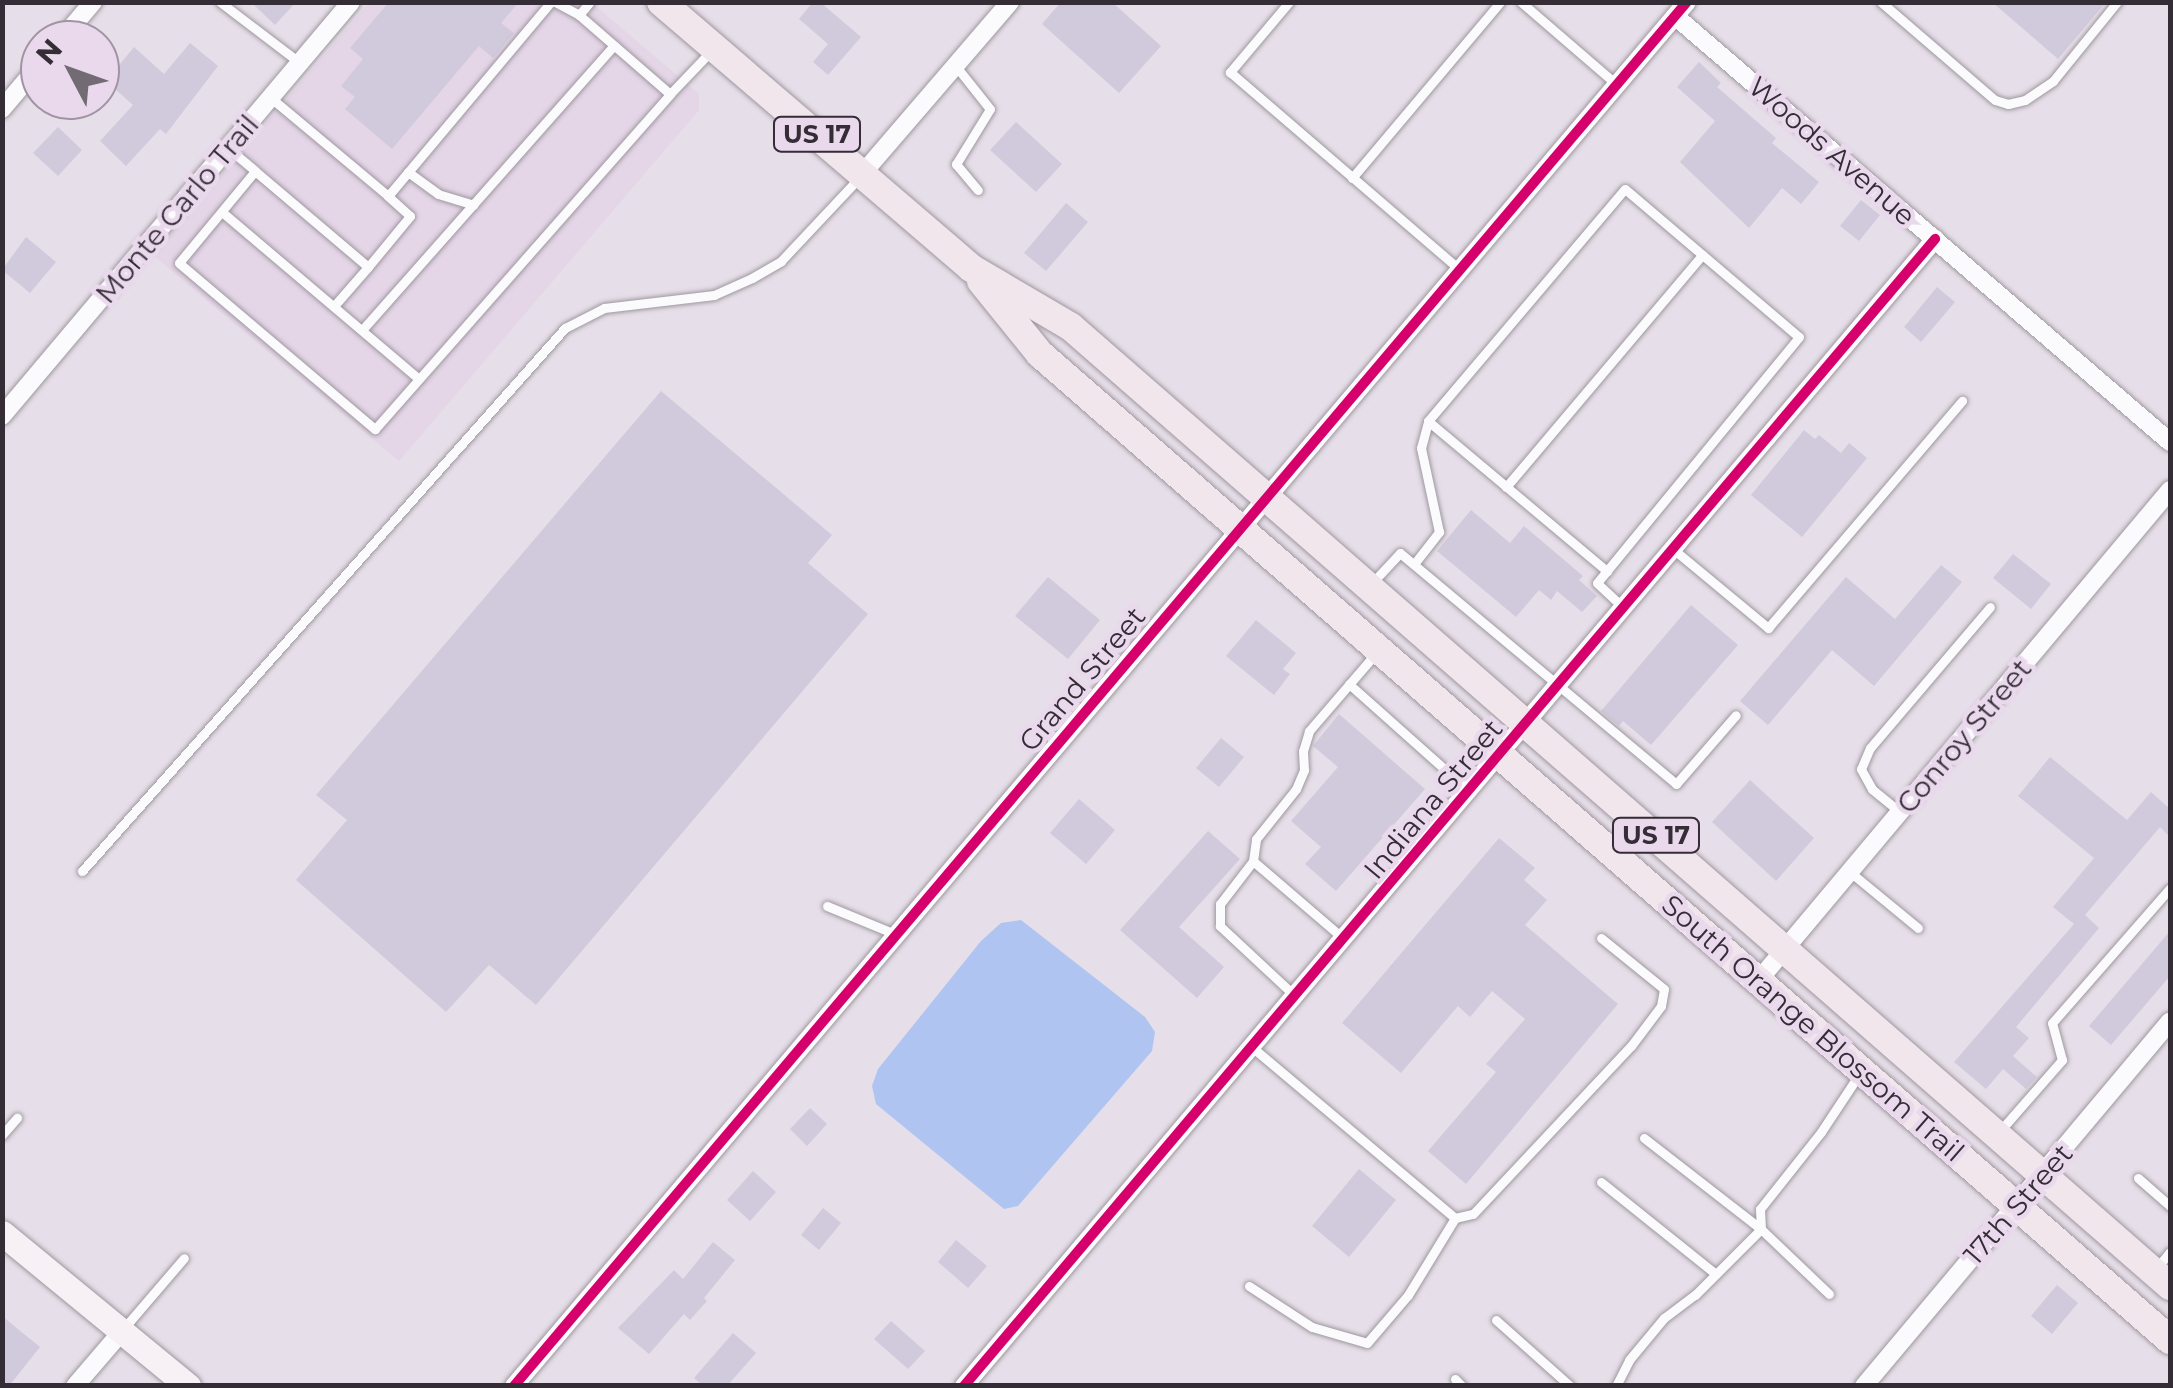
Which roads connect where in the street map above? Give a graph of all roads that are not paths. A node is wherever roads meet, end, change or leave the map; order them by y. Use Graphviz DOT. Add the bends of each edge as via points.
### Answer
graph roads {
  1 [pos="220,2"];
  2 [pos="351,2"];
  3 [pos="553,2"];
  4 [pos="590,2"];
  5 [pos="1010,2"];
  6 [pos="1290,2"];
  7 [pos="1500,2"];
  8 [pos="1521,2"];
  9 [pos="1881,2"];
  10 [pos="2117,2"];
  11 [pos="671,5"];
  12 [pos="1681,9"];
  13 [pos="580,14"];
  14 [pos="614,44"];
  15 [pos="714,48"];
  16 [pos="300,63"];
  17 [pos="955,65"];
  18 [pos="1617,85"];
  19 [pos="20,87"];
  20 [pos="670,94"];
  21 [pos="271,98"];
  22 [pos="2,108"];
  23 [pos="228,148"];
  24 [pos="254,172"];
  25 [pos="408,172"];
  26 [pos="863,172"];
  27 [pos="1352,178"];
  28 [pos="978,190"];
  29 [pos="388,196"];
  30 [pos="473,205"];
  31 [pos="222,212"];
  32 [pos="1935,238"];
  33 [pos="1702,255"];
  34 [pos="368,267"];
  35 [pos="972,268"];
  36 [pos="1460,270"];
  37 [pos="334,306"];
  38 [pos="362,330"];
  39 [pos="419,379"];
  40 [pos="1962,401"];
  41 [pos="2,416"];
  42 [pos="1428,421"];
  43 [pos="2170,442"];
  44 [pos="1506,487"];
  45 [pos="2170,490"];
  46 [pos="1267,498"];
  47 [pos="1238,530"];
  48 [pos="1674,549"];
  49 [pos="1414,564"];
  50 [pos="1607,571"];
  51 [pos="1370,586"];
  52 [pos="1990,607"];
  53 [pos="1624,608"];
  54 [pos="1378,650"];
  55 [pos="1349,684"];
  56 [pos="1558,686"];
  57 [pos="1736,715"];
  58 [pos="1528,721"];
  59 [pos="1500,755"];
  60 [pos="1469,791"];
  61 [pos="1900,812"];
  62 [pos="1253,860"];
  63 [pos="82,872"];
  64 [pos="1850,872"];
  65 [pos="2170,888"];
  66 [pos="827,906"];
  67 [pos="1918,928"];
  68 [pos="895,934"];
  69 [pos="1602,938"];
  70 [pos="1344,939"];
  71 [pos="1785,949"];
  72 [pos="1758,981"];
  73 [pos="1296,996"];
  74 [pos="2170,1021"];
  75 [pos="1253,1048"];
  76 [pos="1862,1071"];
  77 [pos="17,1118"];
  78 [pos="1997,1134"];
  79 [pos="2,1135"];
  80 [pos="1644,1138"];
  81 [pos="2042,1174"];
  82 [pos="2138,1178"];
  83 [pos="1601,1182"];
  84 [pos="2016,1206"];
  85 [pos="2170,1206"];
  86 [pos="1455,1218"];
  87 [pos="1760,1230"];
  88 [pos="2,1232"];
  89 [pos="184,1258"];
  90 [pos="2165,1269"];
  91 [pos="1716,1274"];
  92 [pos="1249,1286"];
  93 [pos="1829,1294"];
  94 [pos="1496,1320"];
  95 [pos="123,1330"];
  96 [pos="2170,1340"];
  97 [pos="75,1386"];
  98 [pos="188,1386"];
  99 [pos="514,1386"];
  100 [pos="964,1386"];
  101 [pos="1570,1386"];
  102 [pos="1616,1386"];
  103 [pos="1864,1386"];
  1 -- 16 [label="lane"];
  2 -- 16 [label="street, Monte Carlo Trail"];
  3 -- 13 [label="lane"];
  3 -- 25 [label="lane"];
  4 -- 13 [label="lane"];
  5 -- 17 [label="street"];
  6 -- 27 [label="lane" via="1230,72"];
  7 -- 27 [label="lane"];
  8 -- 18 [label="lane"];
  9 -- 10 [label="lane" via="1995,100 2008,104 2052,80"];
  11 -- 15 [label="main road, South Orange Blossom Trail / US 17"];
  12 -- 18 [label="street, Grand Street"];
  12 -- 32 [label="street, Woods Avenue"];
  13 -- 14 [label="lane"];
  14 -- 20 [label="lane"];
  14 -- 30 [label="lane"];
  15 -- 20 [label="lane"];
  15 -- 26 [label="main road, South Orange Blossom Trail / US 17"];
  16 -- 21 [label="street, Monte Carlo Trail"];
  17 -- 26 [label="street"];
  17 -- 28 [label="lane" via="990,109 956,164"];
  18 -- 36 [label="street, Grand Street"];
  19 -- 22 [label="street"];
  20 -- 39 [label="lane"];
  21 -- 23 [label="street, Monte Carlo Trail"];
  21 -- 29 [label="lane"];
  23 -- 24 [label="lane"];
  23 -- 41 [label="street, Monte Carlo Trail"];
  24 -- 31 [label="lane"];
  24 -- 34 [label="lane"];
  25 -- 29 [label="lane"];
  25 -- 30 [label="lane" via="438,194"];
  26 -- 35 [label="main road, South Orange Blossom Trail / US 17"];
  26 -- 63 [label="lane" via="781,260 752,278 714,295 604,308 565,328"];
  27 -- 36 [label="lane"];
  29 -- 34 [label="lane" via="410,216"];
  30 -- 38 [label="lane"];
  31 -- 37 [label="lane"];
  31 -- 39 [label="lane" via="179,262 375,429"];
  32 -- 43 [label="street, Woods Avenue"];
  32 -- 48 [label="street, Indiana Street"];
  33 -- 42 [label="lane" via="1625,189"];
  33 -- 44 [label="lane"];
  33 -- 50 [label="lane" via="1798,337"];
  34 -- 37 [label="lane"];
  35 -- 46 [label="main road, South Orange Blossom Trail / US 17" via="1070,327"];
  35 -- 47 [label="main road, South Orange Blossom Trail / US 17" via="1040,354"];
  36 -- 46 [label="street, Grand Street"];
  37 -- 38 [label="lane"];
  38 -- 39 [label="lane"];
  40 -- 48 [label="lane" via="1768,628"];
  42 -- 44 [label="lane"];
  42 -- 49 [label="lane" via="1421,448 1438,532"];
  44 -- 50 [label="lane"];
  45 -- 61 [label="street, Conroy Street"];
  46 -- 47 [label="street, Grand Street"];
  46 -- 51 [label="main road, South Orange Blossom Trail / US 17"];
  47 -- 54 [label="main road, South Orange Blossom Trail / US 17"];
  47 -- 68 [label="street, Grand Street"];
  48 -- 53 [label="street, Indiana Street"];
  49 -- 51 [label="lane" via="1400,553"];
  49 -- 56 [label="lane"];
  50 -- 53 [label="lane" via="1597,582"];
  51 -- 58 [label="main road, South Orange Blossom Trail / US 17"];
  52 -- 61 [label="lane" via="1870,748 1862,768 1872,789"];
  53 -- 56 [label="street, Indiana Street"];
  54 -- 55 [label="lane"];
  54 -- 59 [label="main road, South Orange Blossom Trail / US 17"];
  55 -- 60 [label="lane"];
  55 -- 62 [label="lane" via="1309,731 1296,789 1256,839"];
  56 -- 57 [label="lane" via="1676,784"];
  56 -- 58 [label="street, Indiana Street"];
  58 -- 59 [label="street, Indiana Street"];
  58 -- 71 [label="main road, South Orange Blossom Trail / US 17"];
  59 -- 60 [label="street, Indiana Street"];
  59 -- 72 [label="main road, South Orange Blossom Trail / US 17"];
  60 -- 70 [label="street, Indiana Street"];
  61 -- 64 [label="street, Conroy Street"];
  62 -- 70 [label="lane"];
  62 -- 73 [label="lane" via="1220,904 1220,926"];
  64 -- 67 [label="lane"];
  64 -- 71 [label="street, Conroy Street"];
  65 -- 78 [label="lane" via="2052,1022 2062,1060"];
  66 -- 68 [label="lane"];
  68 -- 99 [label="street, Grand Street"];
  69 -- 86 [label="lane" via="1664,989 1661,1006 1473,1214"];
  70 -- 73 [label="street, Indiana Street"];
  71 -- 72 [label="street, Conroy Street"];
  71 -- 78 [label="main road, South Orange Blossom Trail / US 17"];
  72 -- 76 [label="main road, South Orange Blossom Trail / US 17"];
  73 -- 75 [label="street, Indiana Street"];
  74 -- 81 [label="street, 17th Street"];
  75 -- 86 [label="lane"];
  75 -- 100 [label="street, Indiana Street"];
  76 -- 84 [label="main road, South Orange Blossom Trail / US 17"];
  76 -- 87 [label="lane" via="1760,1209"];
  77 -- 79 [label="lane"];
  78 -- 81 [label="main road, South Orange Blossom Trail / US 17"];
  80 -- 87 [label="lane"];
  81 -- 84 [label="street, 17th Street"];
  81 -- 90 [label="main road, South Orange Blossom Trail / US 17"];
  82 -- 85 [label="lane"];
  83 -- 91 [label="lane"];
  84 -- 96 [label="main road, South Orange Blossom Trail / US 17"];
  84 -- 103 [label="street, 17th Street"];
  86 -- 92 [label="lane" via="1408,1295 1368,1342 1312,1327"];
  87 -- 91 [label="lane"];
  87 -- 93 [label="lane"];
  88 -- 95 [label="street"];
  89 -- 95 [label="lane"];
  91 -- 102 [label="lane" via="1664,1318"];
  94 -- 101 [label="lane"];
  95 -- 97 [label="street"];
  95 -- 98 [label="street"];
}
